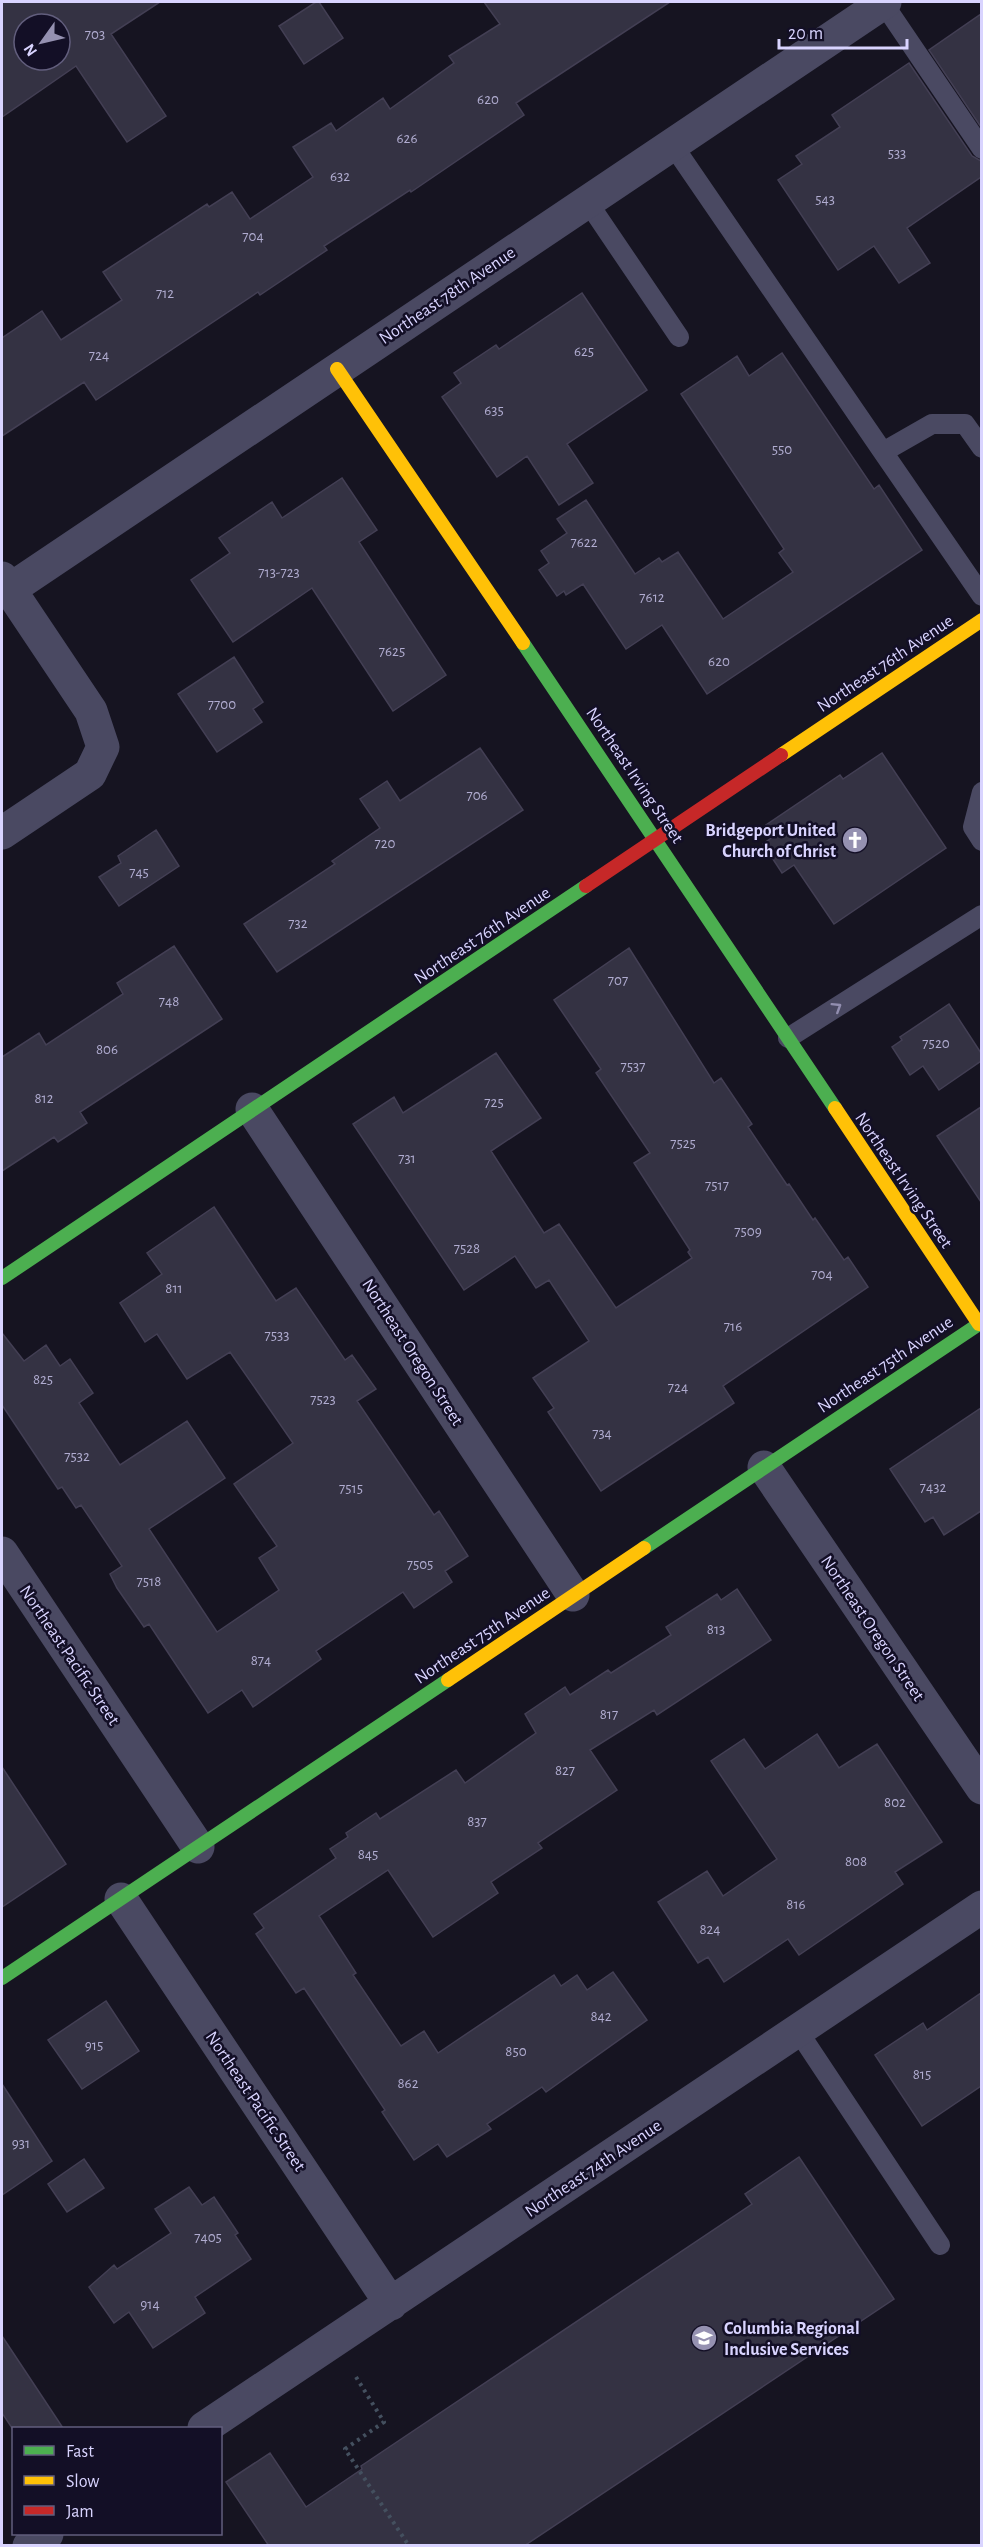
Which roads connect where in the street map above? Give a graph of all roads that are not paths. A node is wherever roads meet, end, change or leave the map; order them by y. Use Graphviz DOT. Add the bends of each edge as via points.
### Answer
graph roads {
  1 [pos="884,2"];
  2 [pos="672,144"];
  3 [pos="981,149"];
  4 [pos="587,201"];
  5 [pos="679,337"];
  6 [pos="337,369"];
  7 [pos="981,448"];
  8 [pos="883,452"];
  9 [pos="5,584"];
  10 [pos="981,596"];
  11 [pos="981,620"];
  12 [pos="981,792"];
  13 [pos="2,833"];
  14 [pos="657,840"];
  15 [pos="981,841"];
  16 [pos="981,915"];
  17 [pos="788,1038"];
  18 [pos="252,1109"];
  19 [pos="2,1278"];
  20 [pos="980,1323"];
  21 [pos="764,1467"];
  22 [pos="2,1553"];
  23 [pos="573,1595"];
  24 [pos="981,1788"];
  25 [pos="198,1847"];
  26 [pos="121,1899"];
  27 [pos="981,1907"];
  28 [pos="2,1978"];
  29 [pos="798,2031"];
  30 [pos="940,2245"];
  31 [pos="391,2304"];
  32 [pos="206,2427"];
  33 [pos="46,2535"];
  34 [pos="29,2546"];
  1 -- 2 [label="street, Northeast 78th Avenue"];
  1 -- 3 [label="lane"];
  2 -- 4 [label="street, Northeast 78th Avenue"];
  2 -- 8 [label="lane"];
  4 -- 5 [label="lane"];
  4 -- 6 [label="street, Northeast 78th Avenue"];
  6 -- 9 [label="street, Northeast 78th Avenue"];
  6 -- 14 [label="street, Northeast Irving Street"];
  7 -- 8 [label="lane" via="965,424 932,424"];
  8 -- 10 [label="lane"];
  9 -- 13 [label="street" via="91,711 104,747 90,774"];
  11 -- 14 [label="street, Northeast 76th Avenue"];
  12 -- 15 [label="lane" via="973,827"];
  14 -- 17 [label="street, Northeast Irving Street"];
  14 -- 18 [label="street, Northeast 76th Avenue"];
  17 -- 16 [label="lane, one-way"];
  17 -- 20 [label="street, Northeast Irving Street"];
  18 -- 19 [label="street, Northeast 76th Avenue"];
  18 -- 23 [label="street, Northeast Oregon Street"];
  20 -- 21 [label="street, Northeast 75th Avenue"];
  21 -- 23 [label="street, Northeast 75th Avenue"];
  21 -- 24 [label="street, Northeast Oregon Street"];
  22 -- 25 [label="street, Northeast Pacific Street"];
  23 -- 25 [label="street, Northeast 75th Avenue"];
  25 -- 26 [label="street, Northeast 75th Avenue"];
  26 -- 28 [label="street, Northeast 75th Avenue"];
  26 -- 31 [label="street, Northeast Pacific Street"];
  27 -- 29 [label="street, Northeast 74th Avenue"];
  29 -- 30 [label="lane"];
  29 -- 31 [label="street, Northeast 74th Avenue"];
  31 -- 32 [label="street, Northeast 74th Avenue"];
  33 -- 34 [label="street"];
}
